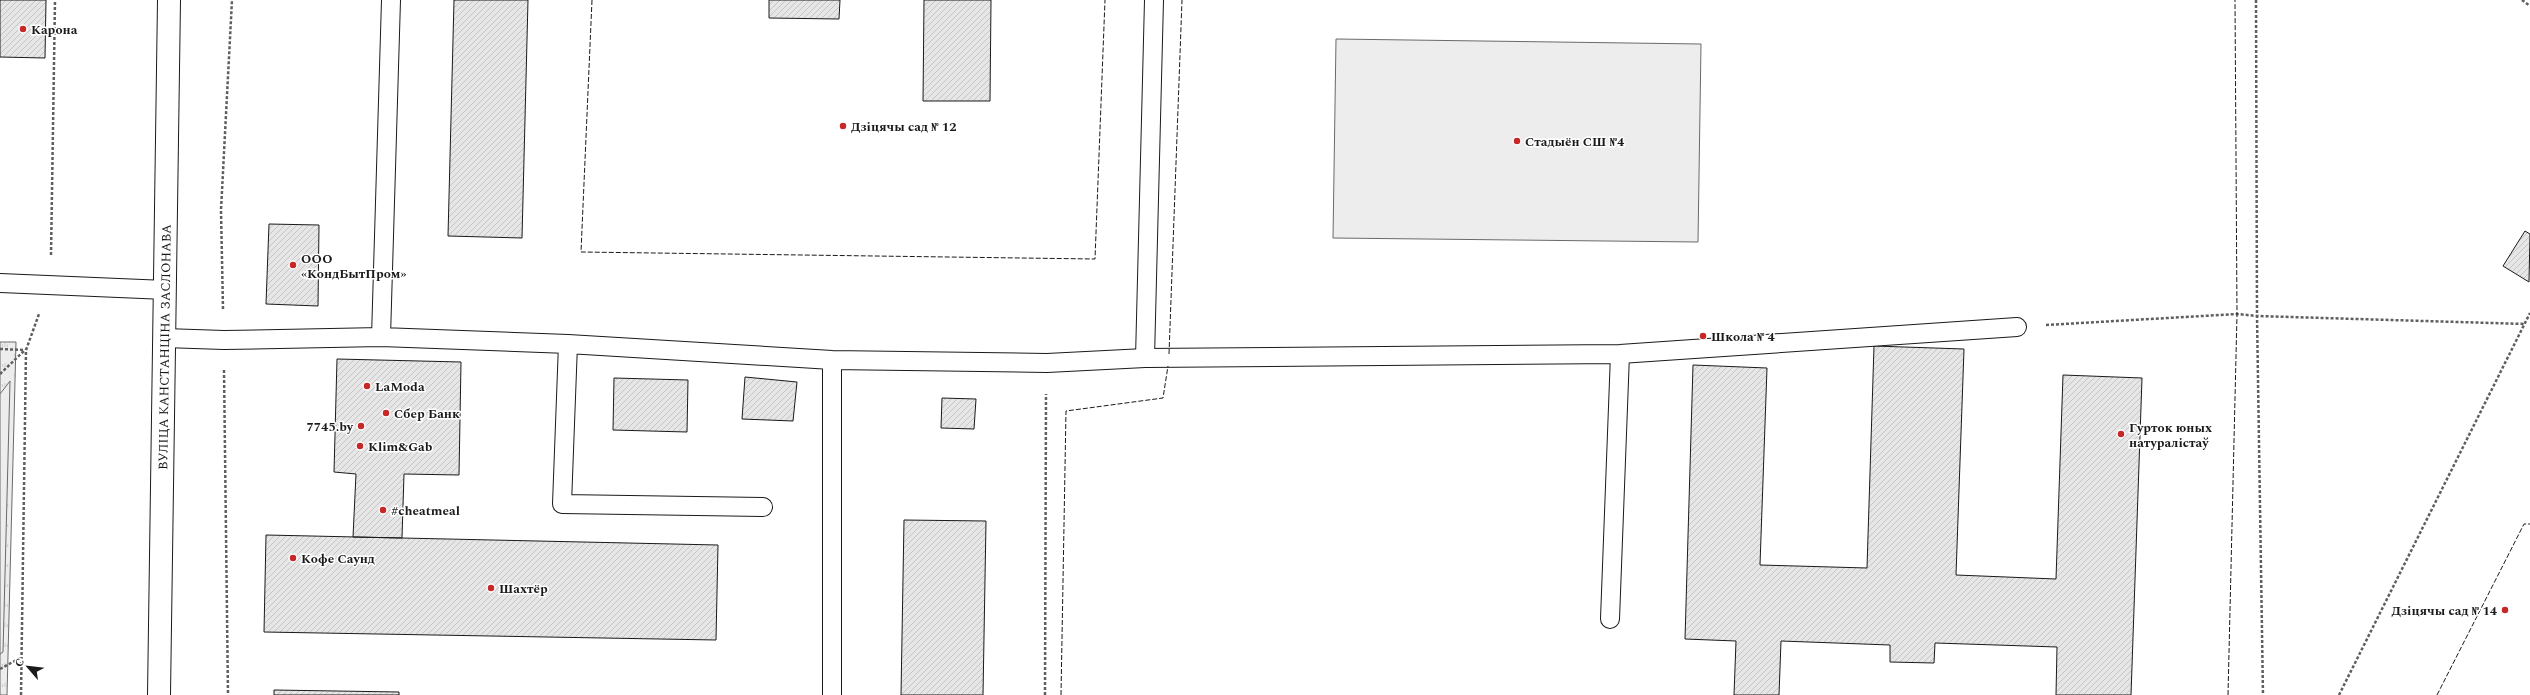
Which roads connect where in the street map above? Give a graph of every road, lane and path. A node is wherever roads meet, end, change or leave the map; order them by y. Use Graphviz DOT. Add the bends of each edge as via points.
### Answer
graph roads {
  1 [pos="55,0"];
  2 [pos="169,0"];
  3 [pos="391,0"];
  4 [pos="1154,0"];
  5 [pos="2256,0"];
  6 [pos="2522,0"];
  7 [pos="2530,6"];
  8 [pos="0,283"];
  9 [pos="50,284"];
  10 [pos="166,290"];
  11 [pos="2530,313"];
  12 [pos="2257,316"];
  13 [pos="2525,324"];
  14 [pos="2017,327"];
  15 [pos="381,337"];
  16 [pos="164,338"];
  17 [pos="568,344"];
  18 [pos="0,349"];
  19 [pos="26,350"];
  20 [pos="1620,354"];
  21 [pos="1145,358"];
  22 [pos="832,360"];
  23 [pos="1047,363"];
  24 [pos="0,374"];
  25 [pos="763,507"];
  26 [pos="1610,619"];
  27 [pos="22,657"];
  28 [pos="0,669"];
  29 [pos="21,695"];
  30 [pos="159,695"];
  31 [pos="832,695"];
  32 [pos="1044,695"];
  33 [pos="2263,695"];
  34 [pos="2339,695"];
  1 -- 9 [label="path" via="54,204"];
  2 -- 10 [label="main road, ВУЛІЦА КАНСТАНЦІНА ЗАСЛОНАВА"];
  3 -- 15 [label="lane"];
  4 -- 21 [label="lane"];
  5 -- 12 [label="path"];
  6 -- 7 [label="path"];
  8 -- 9 [label="lane"];
  9 -- 10 [label="lane"];
  9 -- 19 [label="path"];
  10 -- 16 [label="main road, ВУЛІЦА КАНСТАНЦІНА ЗАСЛОНАВА"];
  11 -- 13 [label="path"];
  12 -- 13 [label="path"];
  12 -- 14 [label="path" via="2237,314"];
  12 -- 33 [label="path"];
  13 -- 34 [label="path"];
  14 -- 20 [label="lane"];
  15 -- 16 [label="lane" via="224,340"];
  15 -- 17 [label="lane"];
  16 -- 30 [label="main road, ВУЛІЦА КАНСТАНЦІНА ЗАСЛОНАВА"];
  17 -- 22 [label="lane"];
  17 -- 25 [label="lane" via="562,504"];
  18 -- 19 [label="path"];
  19 -- 24 [label="path"];
  19 -- 27 [label="path"];
  20 -- 21 [label="lane"];
  20 -- 26 [label="lane"];
  21 -- 23 [label="lane"];
  22 -- 23 [label="lane"];
  22 -- 31 [label="lane"];
  23 -- 32 [label="path"];
  27 -- 28 [label="path"];
  27 -- 29 [label="path"];
}
